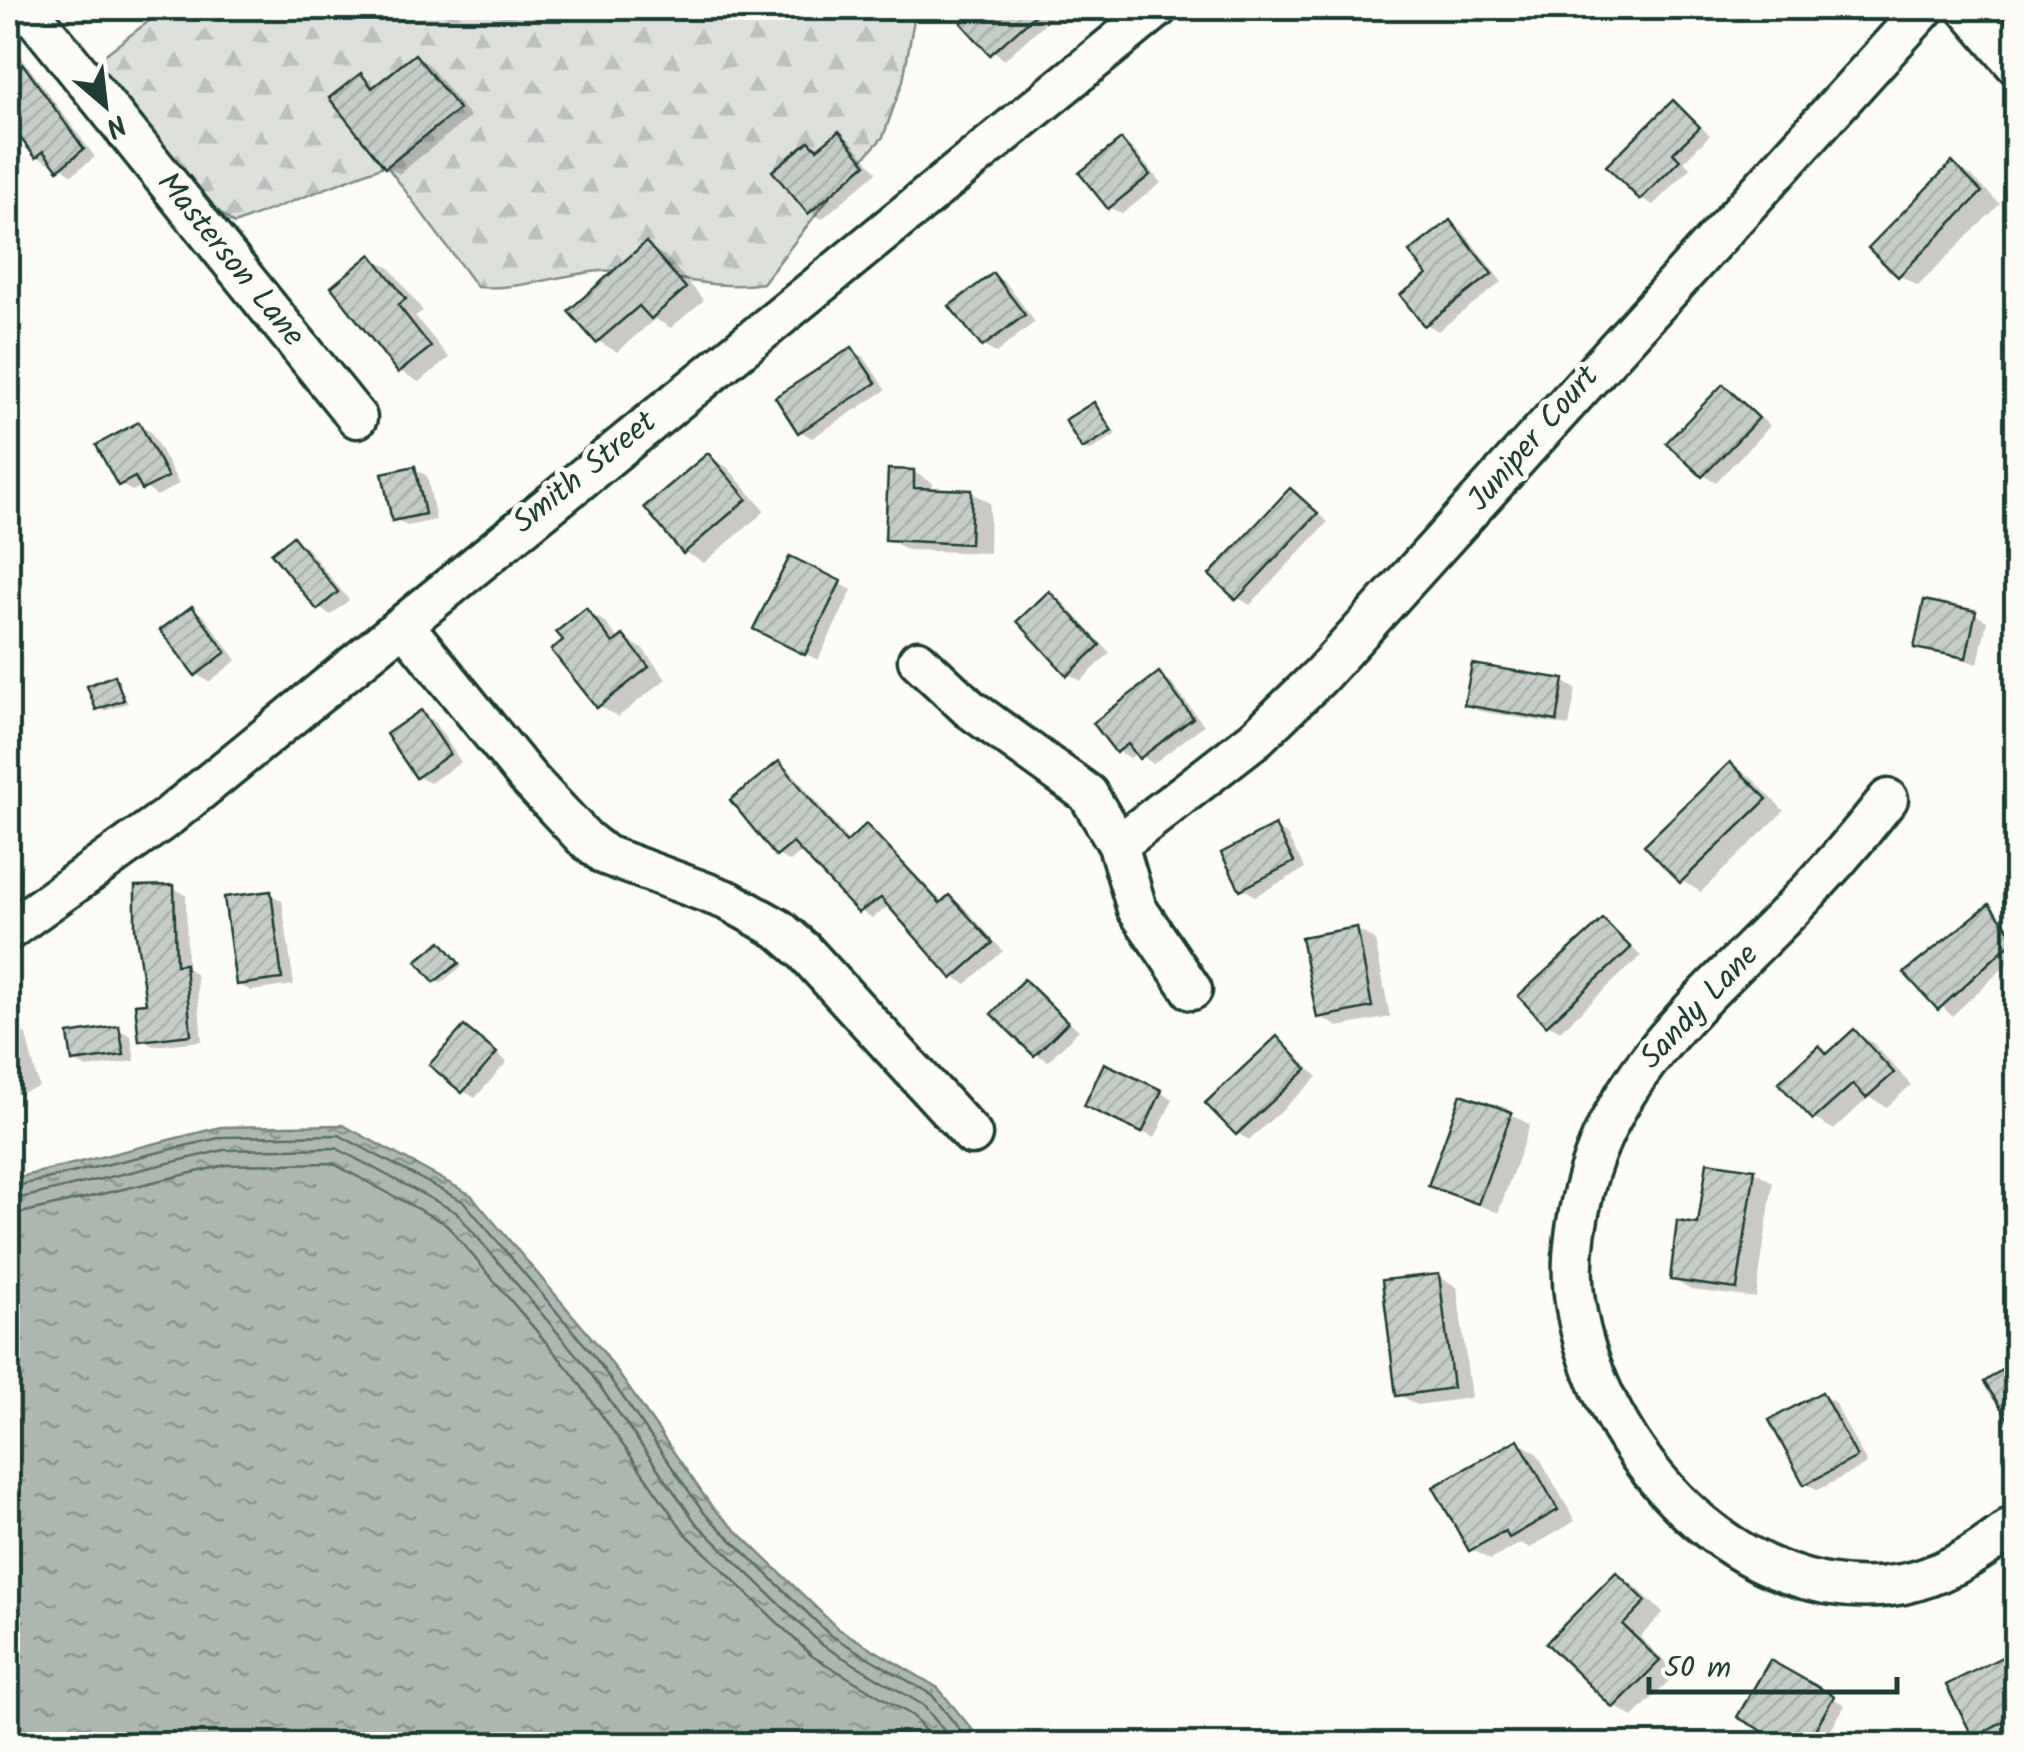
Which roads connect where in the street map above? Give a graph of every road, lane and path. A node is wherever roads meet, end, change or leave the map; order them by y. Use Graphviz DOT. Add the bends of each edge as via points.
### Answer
graph roads {
  1 [pos="27,8"];
  2 [pos="1158,8"];
  3 [pos="1925,8"];
  4 [pos="1967,8"];
  5 [pos="2016,65"];
  6 [pos="357,418"];
  7 [pos="404,625"];
  8 [pos="918,660"];
  9 [pos="1888,800"];
  10 [pos="1118,845"];
  11 [pos="8,932"];
  12 [pos="1192,990"];
  13 [pos="972,1135"];
  14 [pos="2016,1524"];
  1 -- 6 [label="street, Masterson Lane"];
  2 -- 7 [label="street, Smith Street"];
  3 -- 10 [label="street, Juniper Court" via="1320,676 1256,738"];
  4 -- 5 [label="street"];
  7 -- 11 [label="street, Smith Street" via="169,816"];
  7 -- 13 [label="street" via="584,839 605,855 728,901 778,929"];
  8 -- 10 [label="street" via="969,708 1088,794"];
  9 -- 14 [label="street, Sandy Lane" via="1799,902 1664,1038 1632,1082 1584,1188 1572,1266 1575,1304 1597,1380 1646,1465 1692,1516 1781,1571 1839,1587 1905,1584 1949,1567"];
  10 -- 12 [label="street" via="1137,909"];
}
